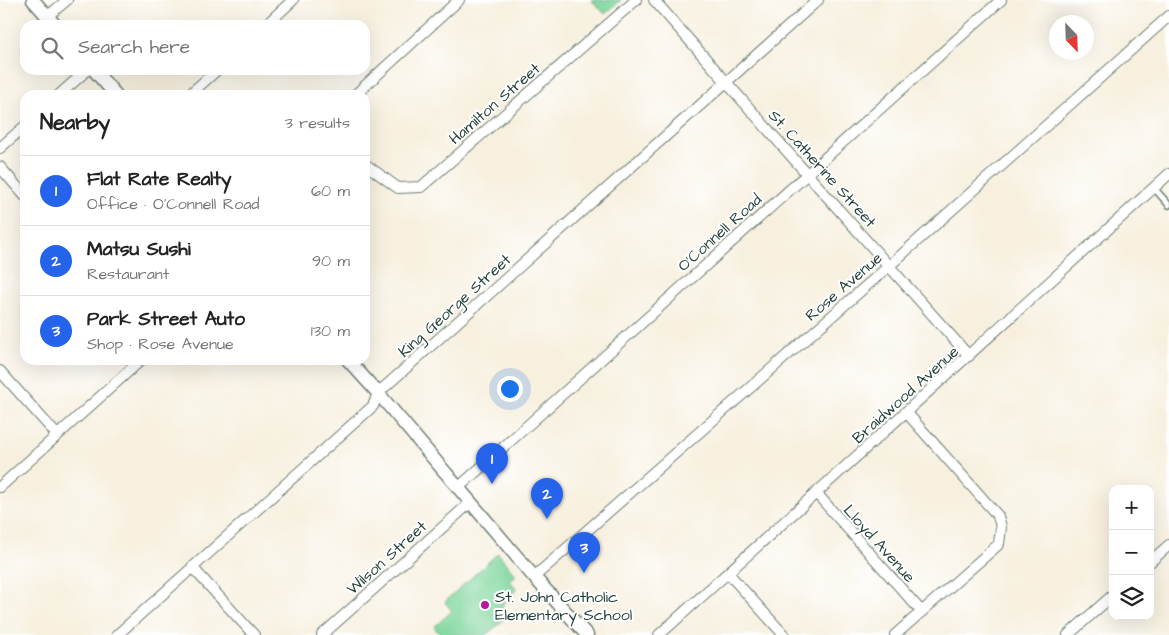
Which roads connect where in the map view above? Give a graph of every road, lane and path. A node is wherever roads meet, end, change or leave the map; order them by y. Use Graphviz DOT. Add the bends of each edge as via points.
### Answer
graph roads {
  1 [pos="33,0"];
  2 [pos="67,0"];
  3 [pos="294,0"];
  4 [pos="459,0"];
  5 [pos="636,0"];
  6 [pos="654,0"];
  7 [pos="818,0"];
  8 [pos="1001,0"];
  9 [pos="1169,16"];
  10 [pos="50,20"];
  11 [pos="52,20"];
  12 [pos="272,20"];
  13 [pos="82,75"];
  14 [pos="98,75"];
  15 [pos="211,75"];
  16 [pos="726,82"];
  17 [pos="65,90"];
  18 [pos="112,90"];
  19 [pos="194,90"];
  20 [pos="360,90"];
  21 [pos="20,130"];
  22 [pos="0,148"];
  23 [pos="0,167"];
  24 [pos="370,168"];
  25 [pos="807,174"];
  26 [pos="1169,174"];
  27 [pos="1154,188"];
  28 [pos="20,190"];
  29 [pos="1169,205"];
  30 [pos="889,266"];
  31 [pos="969,356"];
  32 [pos="135,365"];
  33 [pos="353,365"];
  34 [pos="0,371"];
  35 [pos="378,393"];
  36 [pos="906,412"];
  37 [pos="57,436"];
  38 [pos="0,487"];
  39 [pos="458,488"];
  40 [pos="817,494"];
  41 [pos="471,502"];
  42 [pos="1169,545"];
  43 [pos="1154,558"];
  44 [pos="192,567"];
  45 [pos="728,573"];
  46 [pos="534,577"];
  47 [pos="1109,599"];
  48 [pos="921,611"];
  49 [pos="117,635"];
  50 [pos="254,635"];
  51 [pos="322,635"];
  52 [pos="587,635"];
  53 [pos="659,635"];
  54 [pos="784,635"];
  55 [pos="895,635"];
  56 [pos="1068,635"];
  1 -- 10 [label="street"];
  2 -- 11 [label="street"];
  3 -- 12 [label="street"];
  4 -- 20 [label="street"];
  5 -- 24 [label="street, Hamilton Street" via="420,188 398,188"];
  6 -- 16 [label="street, St. Catherine Street"];
  7 -- 16 [label="street, King George Street"];
  8 -- 25 [label="street, O'Connell Road"];
  9 -- 30 [label="street, Rose Avenue"];
  13 -- 17 [label="street"];
  14 -- 18 [label="street"];
  15 -- 19 [label="street"];
  16 -- 25 [label="street, St. Catherine Street"];
  16 -- 35 [label="street, King George Street"];
  21 -- 22 [label="street"];
  23 -- 28 [label="street"];
  25 -- 30 [label="street, St. Catherine Street"];
  25 -- 39 [label="street, O'Connell Road"];
  26 -- 27 [label="street, Braidwood Avenue"];
  27 -- 29 [label="lane"];
  27 -- 31 [label="street, Braidwood Avenue"];
  30 -- 31 [label="street, St. Catherine Street"];
  30 -- 46 [label="street, Rose Avenue"];
  31 -- 36 [label="street, Braidwood Avenue"];
  32 -- 37 [label="street"];
  33 -- 35 [label="street"];
  34 -- 37 [label="street"];
  35 -- 39 [label="street"];
  35 -- 44 [label="street, King George Street" via="374,406"];
  36 -- 40 [label="street, Braidwood Avenue"];
  36 -- 48 [label="street" via="998,516 1001,526 998,544"];
  37 -- 38 [label="street"];
  39 -- 41 [label="street"];
  40 -- 45 [label="street, Braidwood Avenue"];
  40 -- 48 [label="street, Lloyd Avenue"];
  41 -- 46 [label="street"];
  41 -- 51 [label="street, Wilson Street"];
  42 -- 43 [label="street"];
  44 -- 49 [label="street, King George Street"];
  44 -- 50 [label="street"];
  45 -- 53 [label="street, Braidwood Avenue"];
  45 -- 54 [label="street"];
  46 -- 52 [label="street"];
  47 -- 56 [label="street"];
  48 -- 55 [label="street"];
}
